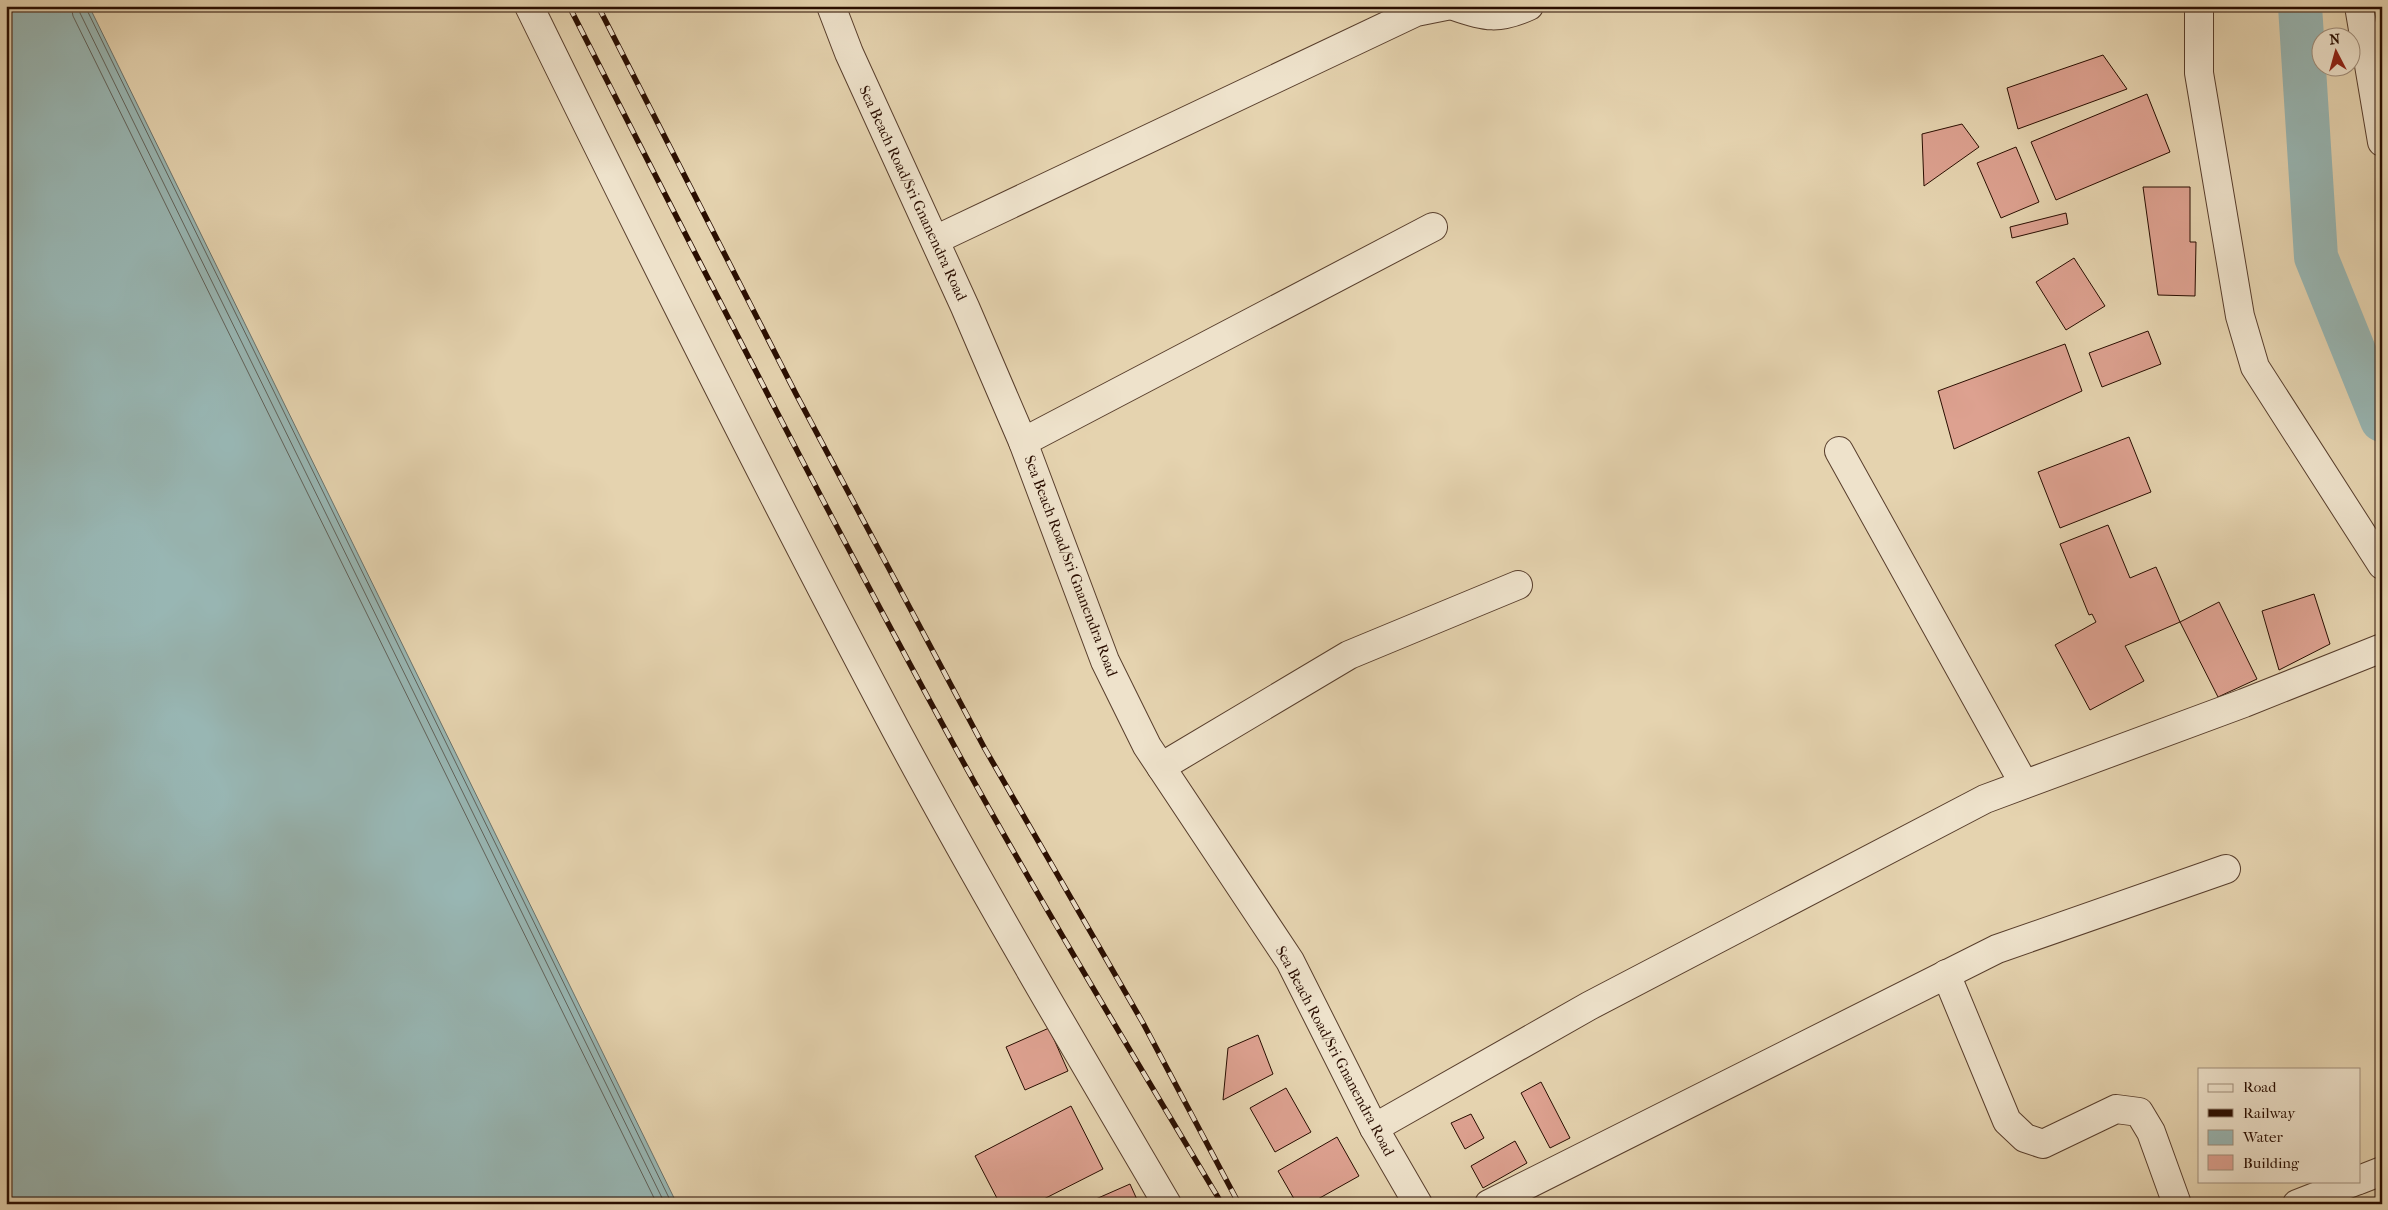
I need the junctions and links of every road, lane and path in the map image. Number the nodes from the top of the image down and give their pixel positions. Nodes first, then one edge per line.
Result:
1 (529, 6) edge
2 (831, 6) edge
3 (1446, 6) edge
4 (1454, 6) edge
5 (1529, 6) edge
6 (2199, 6) edge
7 (2359, 6) edge
8 (2380, 111) edge
9 (2382, 142) edge
10 (1434, 227) dead end
11 (935, 240) junction
12 (1023, 442) junction
13 (1839, 451) dead end
14 (2382, 565) edge
15 (1518, 585) dead end
16 (2382, 648) edge
17 (1161, 767) junction
18 (2024, 784) junction
19 (2226, 868) dead end
20 (1946, 974) junction
21 (1374, 1128) junction
22 (2382, 1171) edge
23 (2360, 1180) edge
24 (2355, 1182) edge
25 (1166, 1204) edge
26 (1418, 1204) edge
27 (1489, 1204) edge
28 (2177, 1204) edge
29 (2297, 1204) edge

1 - 25 street
2 - 11 street, Sea Beach Road/Sri Gnanendra Road
3 - 11 street
4 - 5 street
6 - 14 street
7 - 8 street
8 - 9 street
10 - 12 street
11 - 12 street, Sea Beach Road/Sri Gnanendra Road
12 - 17 street, Sea Beach Road/Sri Gnanendra Road
13 - 18 street
15 - 17 street
16 - 18 street
17 - 21 street, Sea Beach Road/Sri Gnanendra Road
18 - 21 street
19 - 20 street
20 - 27 street
20 - 28 street
21 - 26 street, Sea Beach Road/Sri Gnanendra Road
22 - 23 street
24 - 29 street

